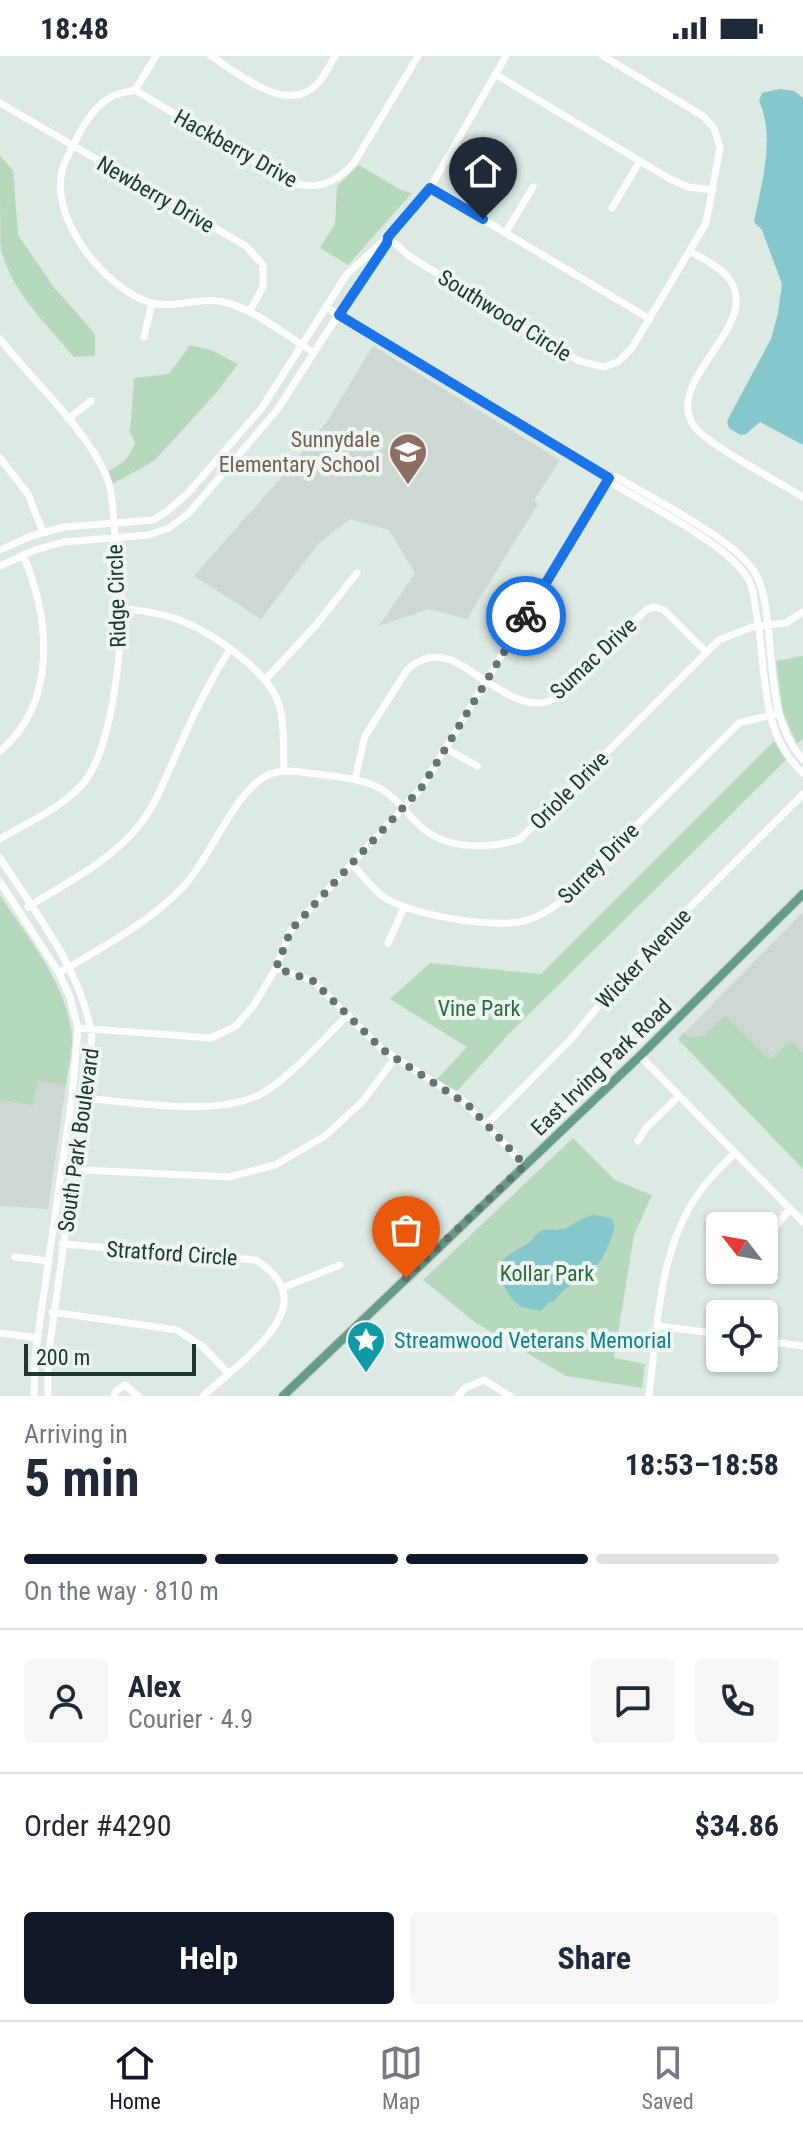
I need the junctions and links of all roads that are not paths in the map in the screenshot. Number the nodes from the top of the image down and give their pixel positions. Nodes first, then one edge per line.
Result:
1 (156, 56) edge
2 (211, 56) edge
3 (335, 56) edge
4 (418, 56) edge
5 (506, 56) edge
6 (603, 56) edge
7 (495, 74) junction
8 (135, 90) junction
9 (0, 103) edge
10 (73, 145) junction
11 (640, 161) junction
12 (533, 187) dead end
13 (430, 188) junction
14 (713, 190) junction
15 (612, 208) dead end
16 (506, 232) junction
17 (388, 237) junction
18 (690, 251) junction
19 (152, 303) junction
20 (326, 307) junction
21 (249, 312) junction
22 (339, 315) junction
23 (650, 319) junction
24 (144, 337) dead end
25 (0, 339) edge
26 (302, 345) junction
27 (314, 353) junction
28 (91, 401) dead end
29 (68, 419) junction
30 (0, 458) edge
31 (609, 478) junction
32 (803, 497) edge
33 (114, 523) junction
34 (43, 532) junction
35 (115, 539) junction
36 (0, 550) edge
37 (23, 555) junction
38 (0, 566) edge
39 (357, 573) dead end
40 (121, 608) junction
41 (803, 612) edge
42 (764, 626) junction
43 (230, 649) junction
44 (706, 652) junction
45 (266, 679) junction
46 (487, 680) junction
47 (774, 714) junction
48 (447, 749) junction
49 (0, 751) edge
50 (803, 760) edge
51 (477, 766) dead end
52 (284, 770) junction
53 (803, 773) edge
54 (355, 779) junction
55 (803, 794) edge
56 (404, 809) junction
57 (0, 839) edge
58 (0, 858) edge
59 (351, 863) junction
60 (0, 882) edge
61 (803, 894) edge
62 (30, 905) junction
63 (404, 908) junction
64 (20, 912) junction
65 (388, 943) dead end
66 (69, 967) junction
67 (276, 968) junction
68 (59, 973) junction
69 (348, 1015) junction
70 (78, 1028) junction
71 (90, 1029) junction
72 (640, 1056) junction
73 (395, 1058) junction
74 (679, 1096) junction
75 (72, 1097) junction
76 (85, 1098) junction
77 (487, 1124) junction
78 (638, 1141) dead end
79 (734, 1154) junction
80 (525, 1165) junction
81 (62, 1169) junction
82 (75, 1170) junction
83 (789, 1210) junction
84 (803, 1222) edge
85 (778, 1224) edge
86 (51, 1244) junction
87 (64, 1245) junction
88 (15, 1257) dead end
89 (49, 1261) junction
90 (340, 1265) dead end
91 (282, 1288) junction
92 (42, 1310) junction
93 (54, 1312) junction
94 (658, 1326) junction
95 (706, 1332) edge
96 (1, 1333) edge
97 (37, 1338) junction
98 (778, 1343) edge
99 (803, 1346) edge
100 (228, 1373) junction
101 (34, 1396) edge
102 (48, 1396) edge
103 (114, 1396) edge
104 (138, 1396) edge
105 (203, 1396) edge
106 (283, 1396) edge
107 (458, 1396) edge
108 (510, 1396) edge
109 (649, 1396) edge

1 - 8 street
2 - 3 street
4 - 8 street, Hackberry Drive
5 - 7 street
6 - 14 street, Southwood Circle
7 - 11 street
7 - 13 street
8 - 10 street
9 - 10 street, Newberry Drive
10 - 19 street
10 - 21 street, Newberry Drive
11 - 14 street
11 - 15 street
12 - 16 street
13 - 16 street
13 - 17 street
14 - 18 street, Southwood Circle
16 - 23 street
17 - 20 street
17 - 22 street
17 - 23 street, Southwood Circle
18 - 23 street, Southwood Circle
18 - 32 street
19 - 21 street
19 - 24 street
20 - 22 street
20 - 26 street
21 - 26 street
22 - 27 street
22 - 31 street
25 - 29 street, Ridge Circle
26 - 27 street
26 - 33 street
27 - 35 street
28 - 29 street
29 - 33 street, Ridge Circle
30 - 34 street
31 - 42 street
31 - 46 street
33 - 34 street
33 - 35 street, Ridge Circle
34 - 36 street
35 - 37 street
35 - 40 street, Ridge Circle
37 - 38 street
37 - 49 street
39 - 45 street
40 - 43 street
40 - 57 street, Ridge Circle
41 - 42 street, Oriole Drive
42 - 44 street, Oriole Drive
42 - 47 street
43 - 45 street
43 - 62 street
44 - 46 street, Sumac Drive
44 - 56 street, Oriole Drive
45 - 52 street
46 - 48 street
46 - 54 street, Sumac Drive
47 - 50 street
47 - 53 street
47 - 63 street, Surrey Drive
48 - 51 street
48 - 56 street
52 - 54 street, Oriole Drive
52 - 66 street
54 - 56 street, Oriole Drive
55 - 77 street, Wicker Avenue
56 - 59 street
58 - 62 street, South Park Boulevard
59 - 63 street, Surrey Drive
59 - 67 street
60 - 64 street, South Park Boulevard
61 - 72 main road, East Irving Park Road
62 - 64 street
62 - 66 street, South Park Boulevard
63 - 65 street
64 - 68 street, South Park Boulevard
66 - 68 street
66 - 71 street, South Park Boulevard
67 - 69 street
67 - 71 street
68 - 70 street, South Park Boulevard
69 - 73 street
69 - 76 street
70 - 71 street
70 - 75 street, South Park Boulevard
71 - 76 street, South Park Boulevard
72 - 74 street
72 - 80 main road, East Irving Park Road
73 - 77 street
73 - 82 street
74 - 78 street
74 - 79 street
75 - 76 street
75 - 81 street, South Park Boulevard
76 - 82 street, South Park Boulevard
77 - 80 street
79 - 83 street
79 - 94 street
80 - 106 main road, East Irving Park Road
81 - 82 street
81 - 86 street, South Park Boulevard
82 - 87 street, South Park Boulevard
83 - 84 street
83 - 85 street
86 - 87 street, Stratford Circle
86 - 89 street, South Park Boulevard
87 - 91 street, Stratford Circle
87 - 93 street, South Park Boulevard
88 - 89 street, South Park Boulevard
89 - 92 street, South Park Boulevard
90 - 91 street
91 - 100 street
92 - 93 street
92 - 97 street, South Park Boulevard
93 - 100 street
93 - 102 street, South Park Boulevard
94 - 95 street
94 - 109 street
96 - 97 street
97 - 101 street, South Park Boulevard
98 - 99 street
100 - 105 street
103 - 104 street
107 - 108 street

